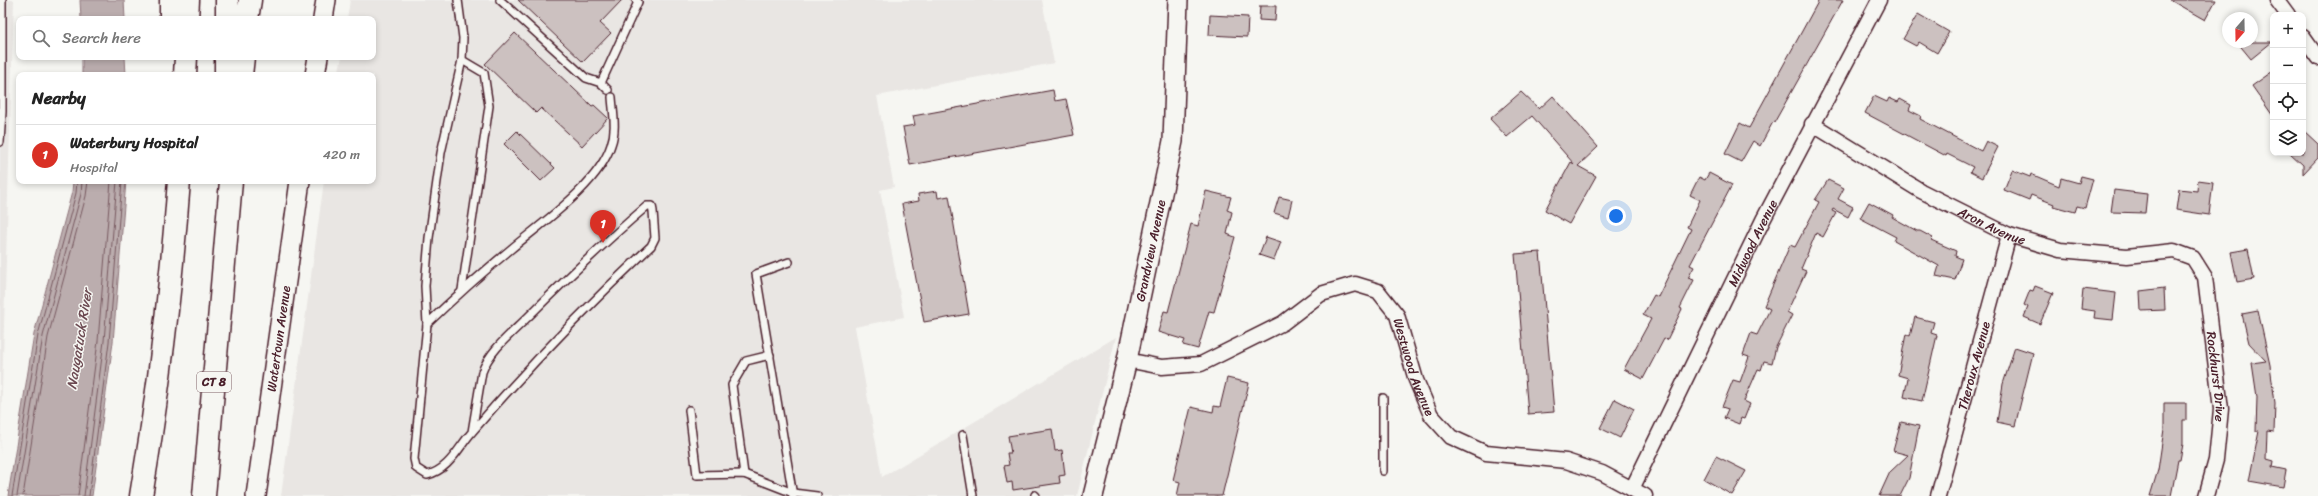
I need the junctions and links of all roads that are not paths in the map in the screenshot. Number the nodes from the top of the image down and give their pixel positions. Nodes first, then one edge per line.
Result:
1 (2, 0) edge
2 (171, 0) edge
3 (188, 0) edge
4 (227, 0) edge
5 (250, 0) edge
6 (326, 0) edge
7 (458, 0) edge
8 (500, 0) edge
9 (636, 0) edge
10 (1178, 0) edge
11 (1879, 0) edge
12 (2277, 0) edge
13 (2286, 12) edge
14 (171, 16) edge
15 (187, 16) edge
16 (227, 16) edge
17 (247, 16) edge
18 (323, 16) edge
19 (2306, 41) edge
20 (2318, 58) edge
21 (171, 60) edge
22 (186, 60) edge
23 (226, 60) edge
24 (243, 60) edge
25 (318, 60) edge
26 (462, 60) junction
27 (171, 72) edge
28 (185, 72) edge
29 (226, 72) edge
30 (242, 72) edge
31 (316, 72) edge
32 (602, 83) junction
33 (1812, 124) junction
34 (0, 142) edge
35 (172, 184) edge
36 (179, 184) edge
37 (225, 184) edge
38 (231, 184) edge
39 (300, 184) edge
40 (2009, 235) junction
41 (2193, 258) joint
42 (789, 262) dead end
43 (223, 267) junction
44 (173, 269) junction
45 (462, 290) junction
46 (427, 324) junction
47 (770, 354) junction
48 (1127, 360) junction
49 (1383, 398) dead end
50 (689, 410) dead end
51 (472, 432) junction
52 (963, 434) dead end
53 (1383, 472) dead end
54 (744, 474) junction
55 (1632, 488) junction
56 (793, 495) edge
57 (141, 496) edge
58 (204, 496) edge
59 (256, 496) edge
60 (816, 496) edge
61 (972, 496) edge
62 (1093, 496) edge
63 (1645, 496) edge
64 (1938, 496) edge
65 (2206, 496) edge

1 - 34 lane
2 - 14 highway
3 - 15 highway
4 - 16 highway
5 - 17 highway
6 - 18 main road
7 - 26 lane
8 - 32 lane
9 - 32 lane
10 - 48 main road, Grandview Avenue
11 - 33 street, Midwood Avenue
12 - 13 street
19 - 20 street
21 - 27 highway
22 - 28 highway
23 - 29 highway
24 - 30 highway
25 - 31 main road
26 - 45 lane
26 - 46 lane
32 - 45 lane
33 - 40 street, Aron Avenue
33 - 55 street, Midwood Avenue
35 - 44 highway
36 - 44 highway
37 - 43 highway, CT 8
38 - 43 highway
39 - 59 main road, Watertown Avenue
40 - 41 street, Aron Avenue
40 - 64 street, Theroux Avenue
41 - 65 street, Rockhurst Drive
42 - 47 lane
43 - 58 highway, CT 8
44 - 57 highway
45 - 46 lane
46 - 51 lane
47 - 54 lane
47 - 56 lane
48 - 55 street, Westwood Avenue
48 - 62 main road, Grandview Avenue
49 - 53 lane
50 - 54 lane
51 - 51 lane
52 - 61 lane
54 - 56 lane
55 - 63 street, Westwood Avenue
56 - 60 lane

